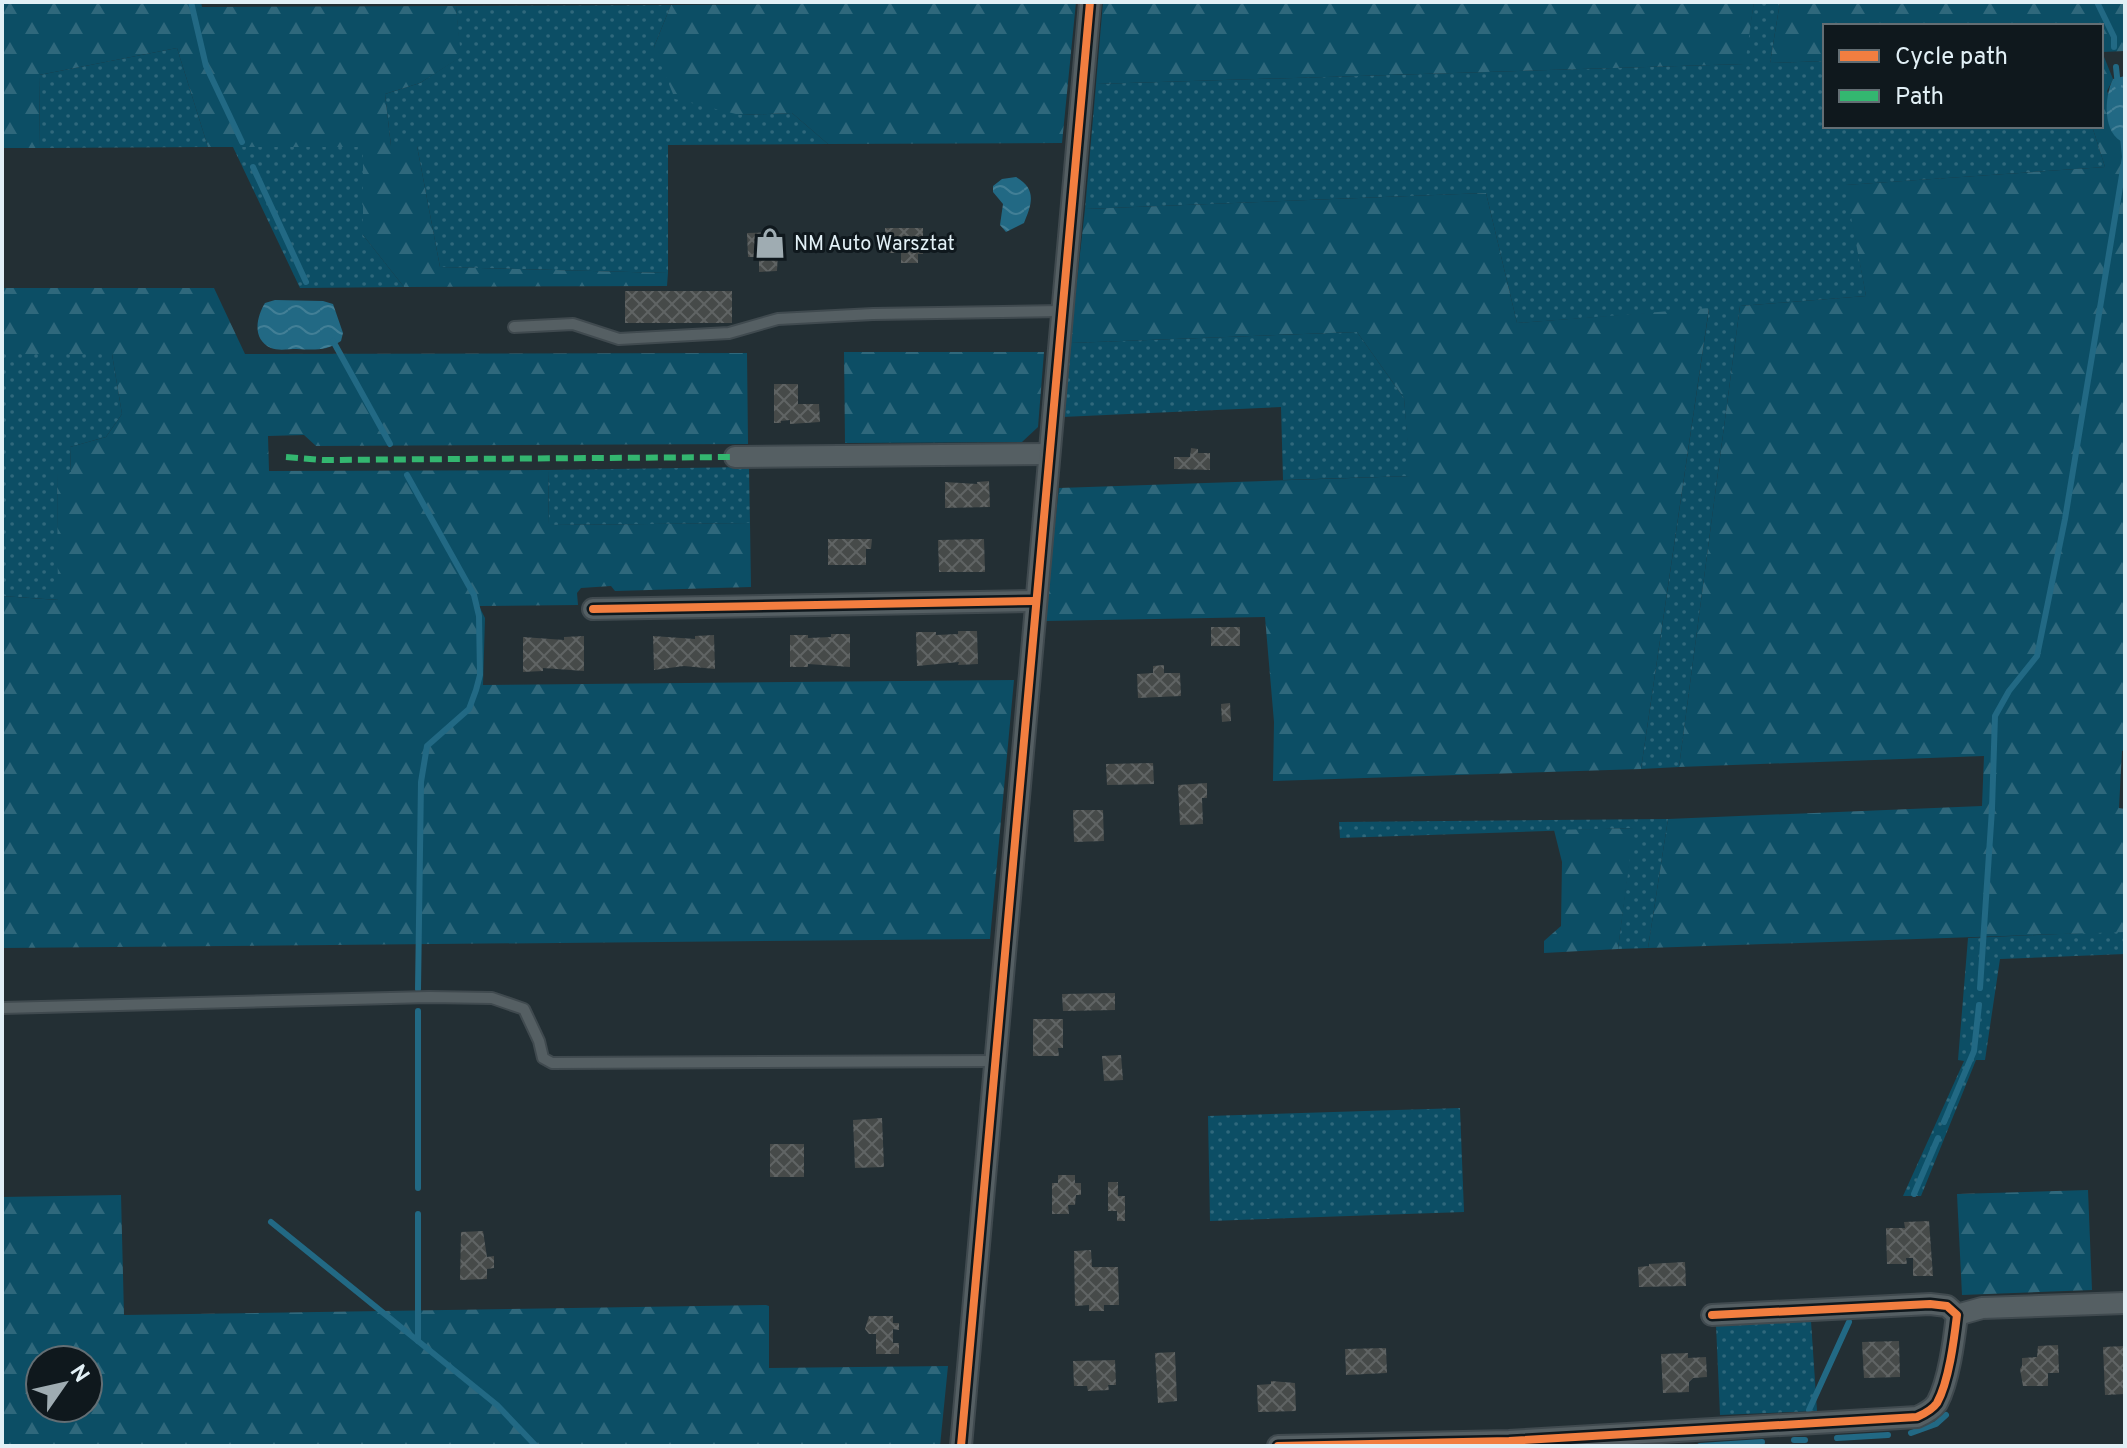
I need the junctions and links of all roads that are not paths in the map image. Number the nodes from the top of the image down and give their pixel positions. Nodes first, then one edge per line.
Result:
1 (1090, 2) edge
2 (1062, 311) junction
3 (514, 327) dead end
4 (1049, 454) junction
5 (735, 457) dead end
6 (1035, 601) junction
7 (593, 609) dead end
8 (2, 1008) edge
9 (996, 1061) junction
10 (2125, 1303) edge
11 (1712, 1315) dead end
12 (1957, 1315) junction
13 (1820, 1424) junction
14 (961, 1446) edge
15 (1278, 1446) edge
16 (1822, 1446) edge

1 - 2 street
2 - 3 lane
2 - 4 street
4 - 5 street
4 - 6 street
6 - 7 street
6 - 9 street
8 - 9 lane
9 - 14 street
10 - 12 street
11 - 12 street
12 - 13 street
13 - 15 street
13 - 16 street

